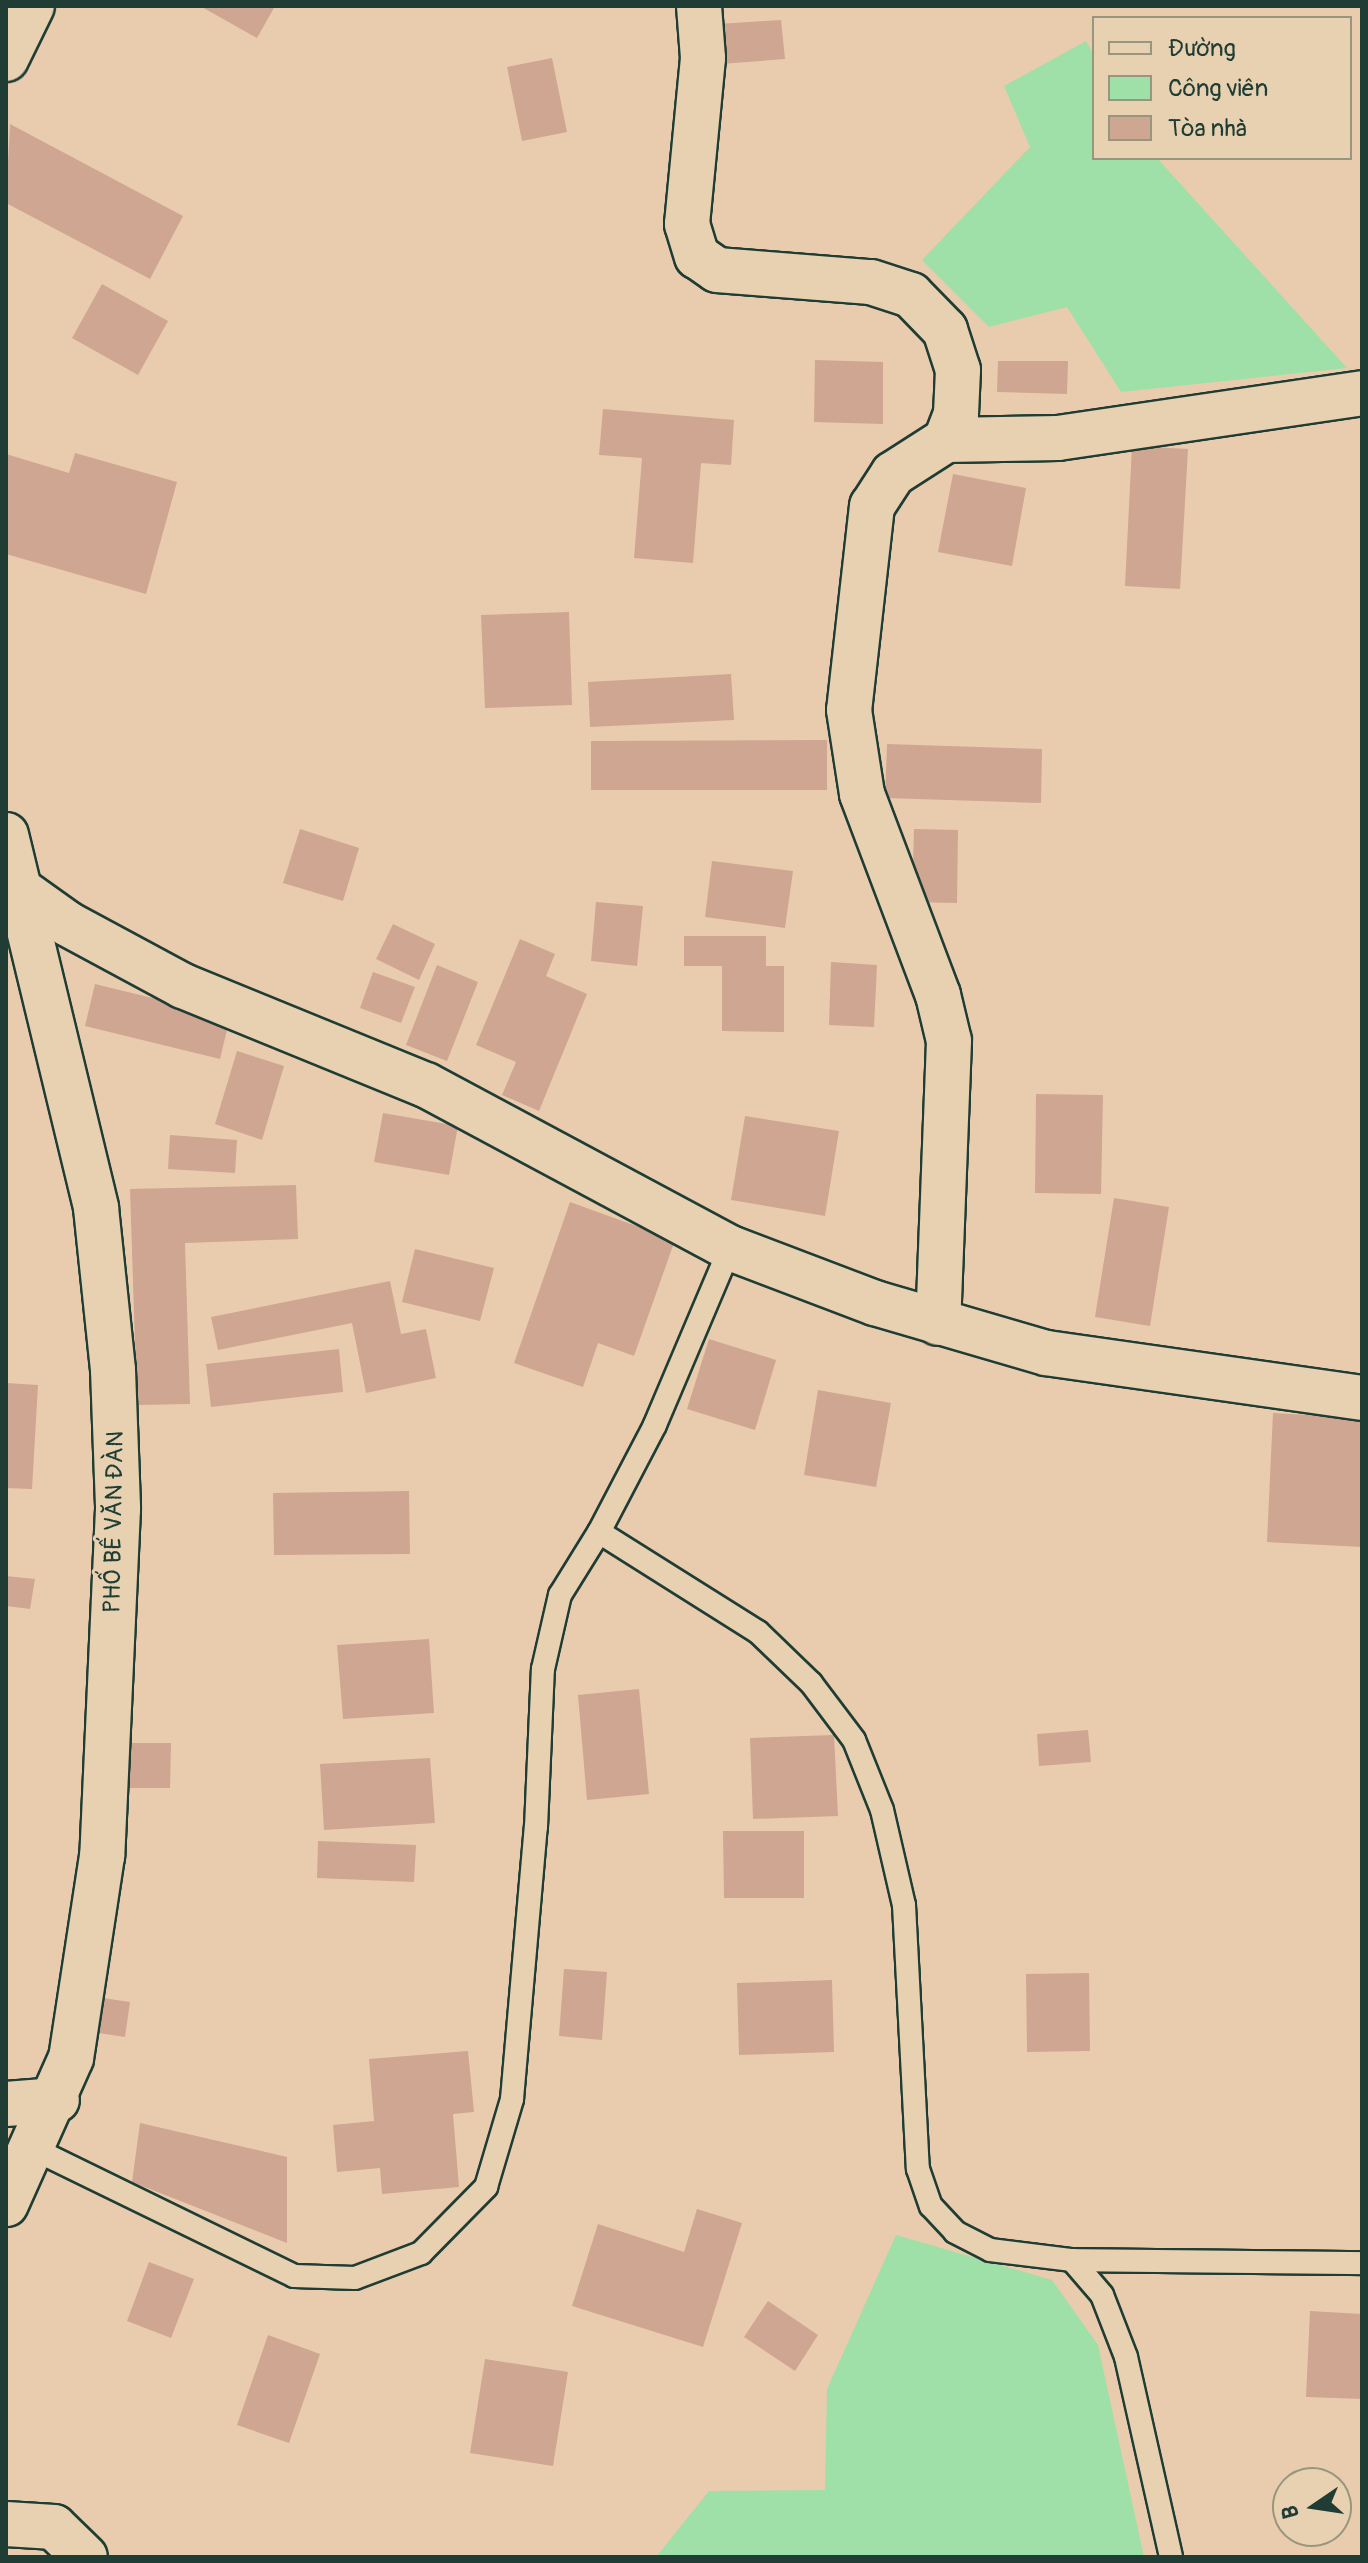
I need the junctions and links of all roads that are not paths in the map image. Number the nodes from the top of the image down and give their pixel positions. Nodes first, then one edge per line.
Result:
1 (32, 6) edge
2 (699, 6) edge
3 (6, 59) edge
4 (1362, 393) edge
5 (946, 440) junction
6 (6, 835) edge
7 (23, 892) junction
8 (730, 1248) junction
9 (938, 1323) junction
10 (1362, 1398) edge
11 (599, 1532) junction
12 (57, 2100) junction
13 (6, 2104) edge
14 (36, 2150) junction
15 (6, 2204) edge
16 (1072, 2260) junction
17 (1362, 2263) edge
18 (6, 2524) edge
19 (85, 2557) edge
20 (1171, 2557) edge

1 - 3 street
2 - 5 street
4 - 5 street
5 - 9 street
6 - 7 street, PHỐ BẾ VĂN ĐÀN
7 - 8 street
7 - 12 street, PHỐ BẾ VĂN ĐÀN
8 - 9 street
8 - 11 lane
9 - 10 street
11 - 14 lane
11 - 16 lane
12 - 13 street
12 - 14 street, PHỐ BẾ VĂN ĐÀN
14 - 15 street, PHỐ BẾ VĂN ĐÀN
16 - 17 lane
16 - 20 lane
18 - 19 street

